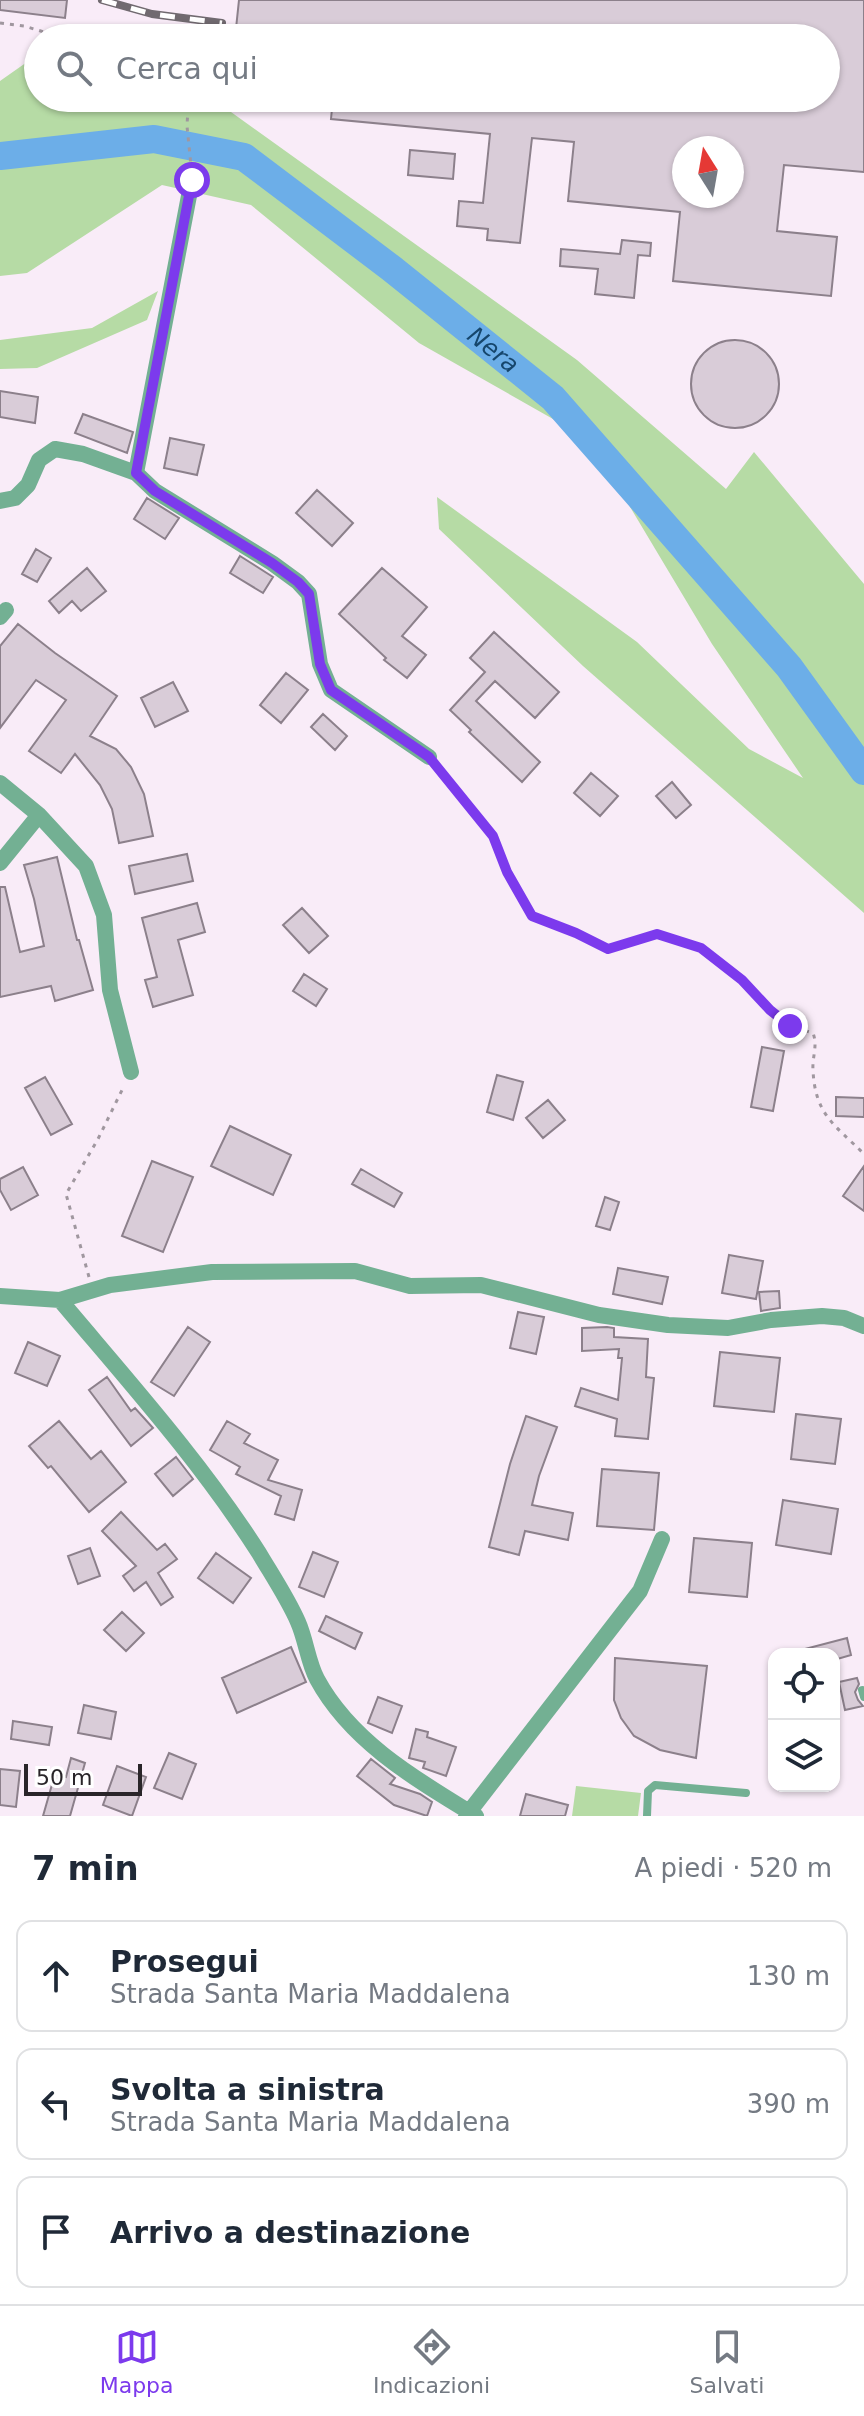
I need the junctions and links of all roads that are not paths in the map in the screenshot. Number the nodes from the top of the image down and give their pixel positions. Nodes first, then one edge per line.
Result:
1 (192, 180) road end
2 (136, 473) junction
3 (0, 501) edge
4 (429, 757) road end
5 (0, 783) edge
6 (39, 815) junction
7 (0, 863) edge
8 (131, 1072) road end
9 (0, 1296) edge
10 (60, 1300) junction
11 (864, 1326) edge
12 (662, 1539) dead end
13 (746, 1793) dead end
14 (471, 1815) edge
15 (647, 1816) edge

1 - 2 street
2 - 3 street
2 - 4 street
5 - 6 street
6 - 7 street
6 - 8 street
9 - 10 street
10 - 11 street
10 - 14 street
12 - 14 street
13 - 15 lane

